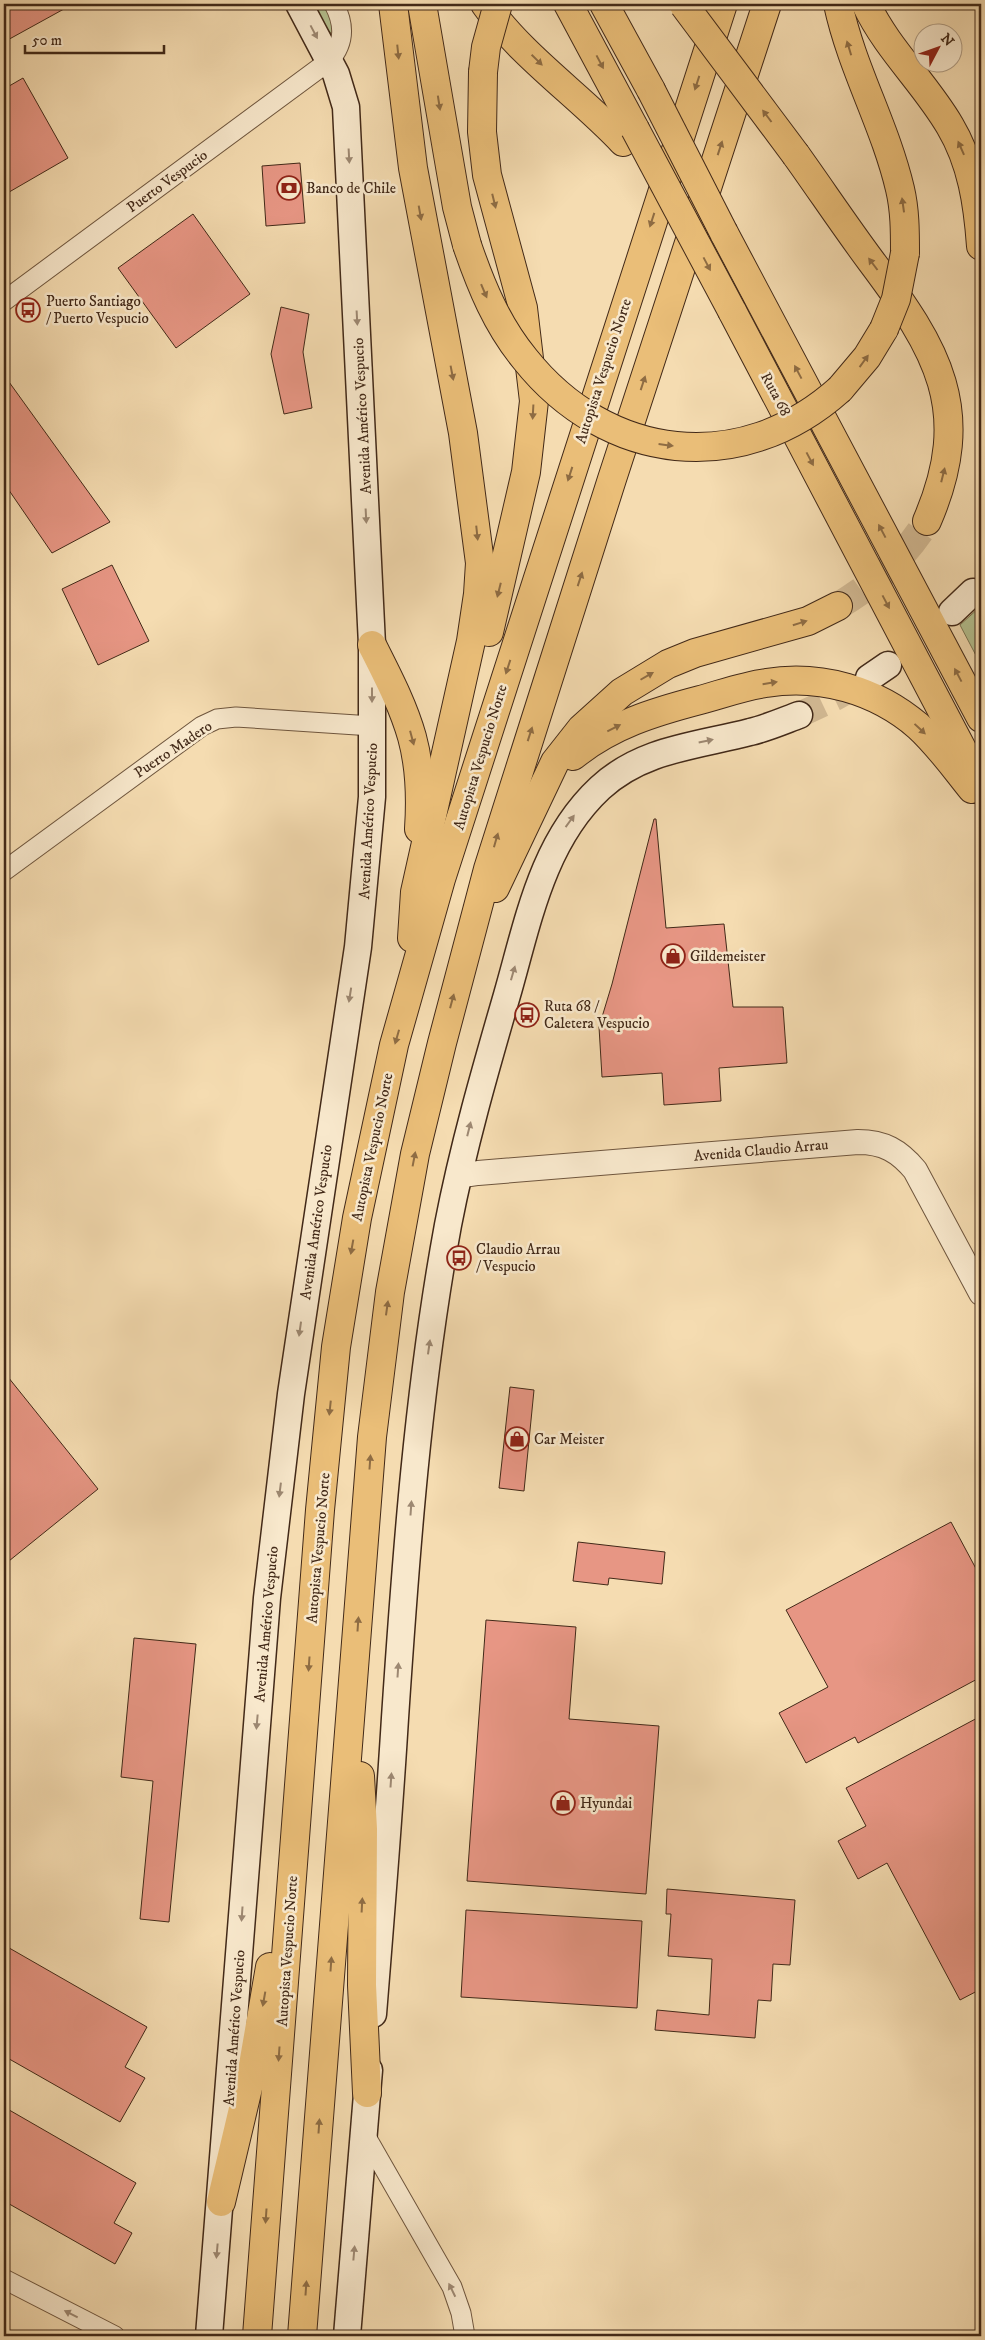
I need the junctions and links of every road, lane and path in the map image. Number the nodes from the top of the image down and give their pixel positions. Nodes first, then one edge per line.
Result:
1 (299, 4) edge
2 (334, 4) edge
3 (393, 4) edge
4 (422, 4) edge
5 (486, 4) edge
6 (498, 4) edge
7 (568, 4) edge
8 (604, 4) edge
9 (684, 4) edge
10 (723, 4) edge
11 (767, 4) edge
12 (838, 4) edge
13 (866, 4) edge
14 (329, 61) junction
15 (629, 135) junction
16 (981, 246) edge
17 (4, 301) edge
18 (927, 521) tunnel mouth
19 (973, 592) dead end
20 (838, 606) tunnel mouth
21 (952, 612) dead end
22 (372, 645) junction
23 (799, 715) tunnel mouth
24 (981, 718) edge
25 (372, 726) junction
26 (981, 785) edge
27 (540, 795) junction
28 (981, 802) edge
29 (4, 871) edge
30 (415, 892) junction
31 (470, 938) junction
32 (412, 953) junction
33 (410, 990) junction
34 (458, 1176) junction
35 (981, 1293) edge
36 (351, 1708) junction
37 (299, 1796) junction
38 (367, 2093) junction
39 (365, 2135) junction
40 (221, 2202) junction
41 (4, 2279) edge
42 (115, 2336) edge
43 (209, 2336) edge
44 (257, 2336) edge
45 (302, 2336) edge
46 (347, 2336) edge
47 (465, 2336) edge

1 -> 14 main road, Avenida Américo Vespucio
2 - 14 street
3 -> 30 highway
4 -> 12 highway, bridge
5 -> 15 highway
6 -> 32 highway, bridge
7 -> 15 highway, Ruta 68
24 -> 8 highway, Ruta 68, bridge
18 -> 9 highway, bridge
10 -> 33 highway, Autopista Vespucio Norte
31 -> 11 highway
16 -> 13 highway
14 - 17 street, Puerto Vespucio
14 -> 22 main road, Avenida Américo Vespucio
15 -> 26 highway, Ruta 68, bridge
19 - 21 main road
27 -> 20 highway
22 -> 25 main road, Avenida Américo Vespucio
22 -> 30 highway
34 -> 23 main road
25 - 29 street, Puerto Madero
25 -> 40 main road, Avenida Américo Vespucio
27 -> 28 highway
27 - 31 highway
30 - 32 highway
36 -> 31 highway
32 - 33 highway
33 -> 37 highway, Autopista Vespucio Norte
34 - 35 street, Avenida Claudio Arrau
38 -> 34 main road
38 -> 36 highway
45 -> 36 highway
37 -> 40 highway
37 -> 44 highway, Autopista Vespucio Norte
38 - 39 main road
46 -> 39 main road
47 -> 39 street
40 -> 43 main road, Avenida Américo Vespucio
42 -> 41 street

